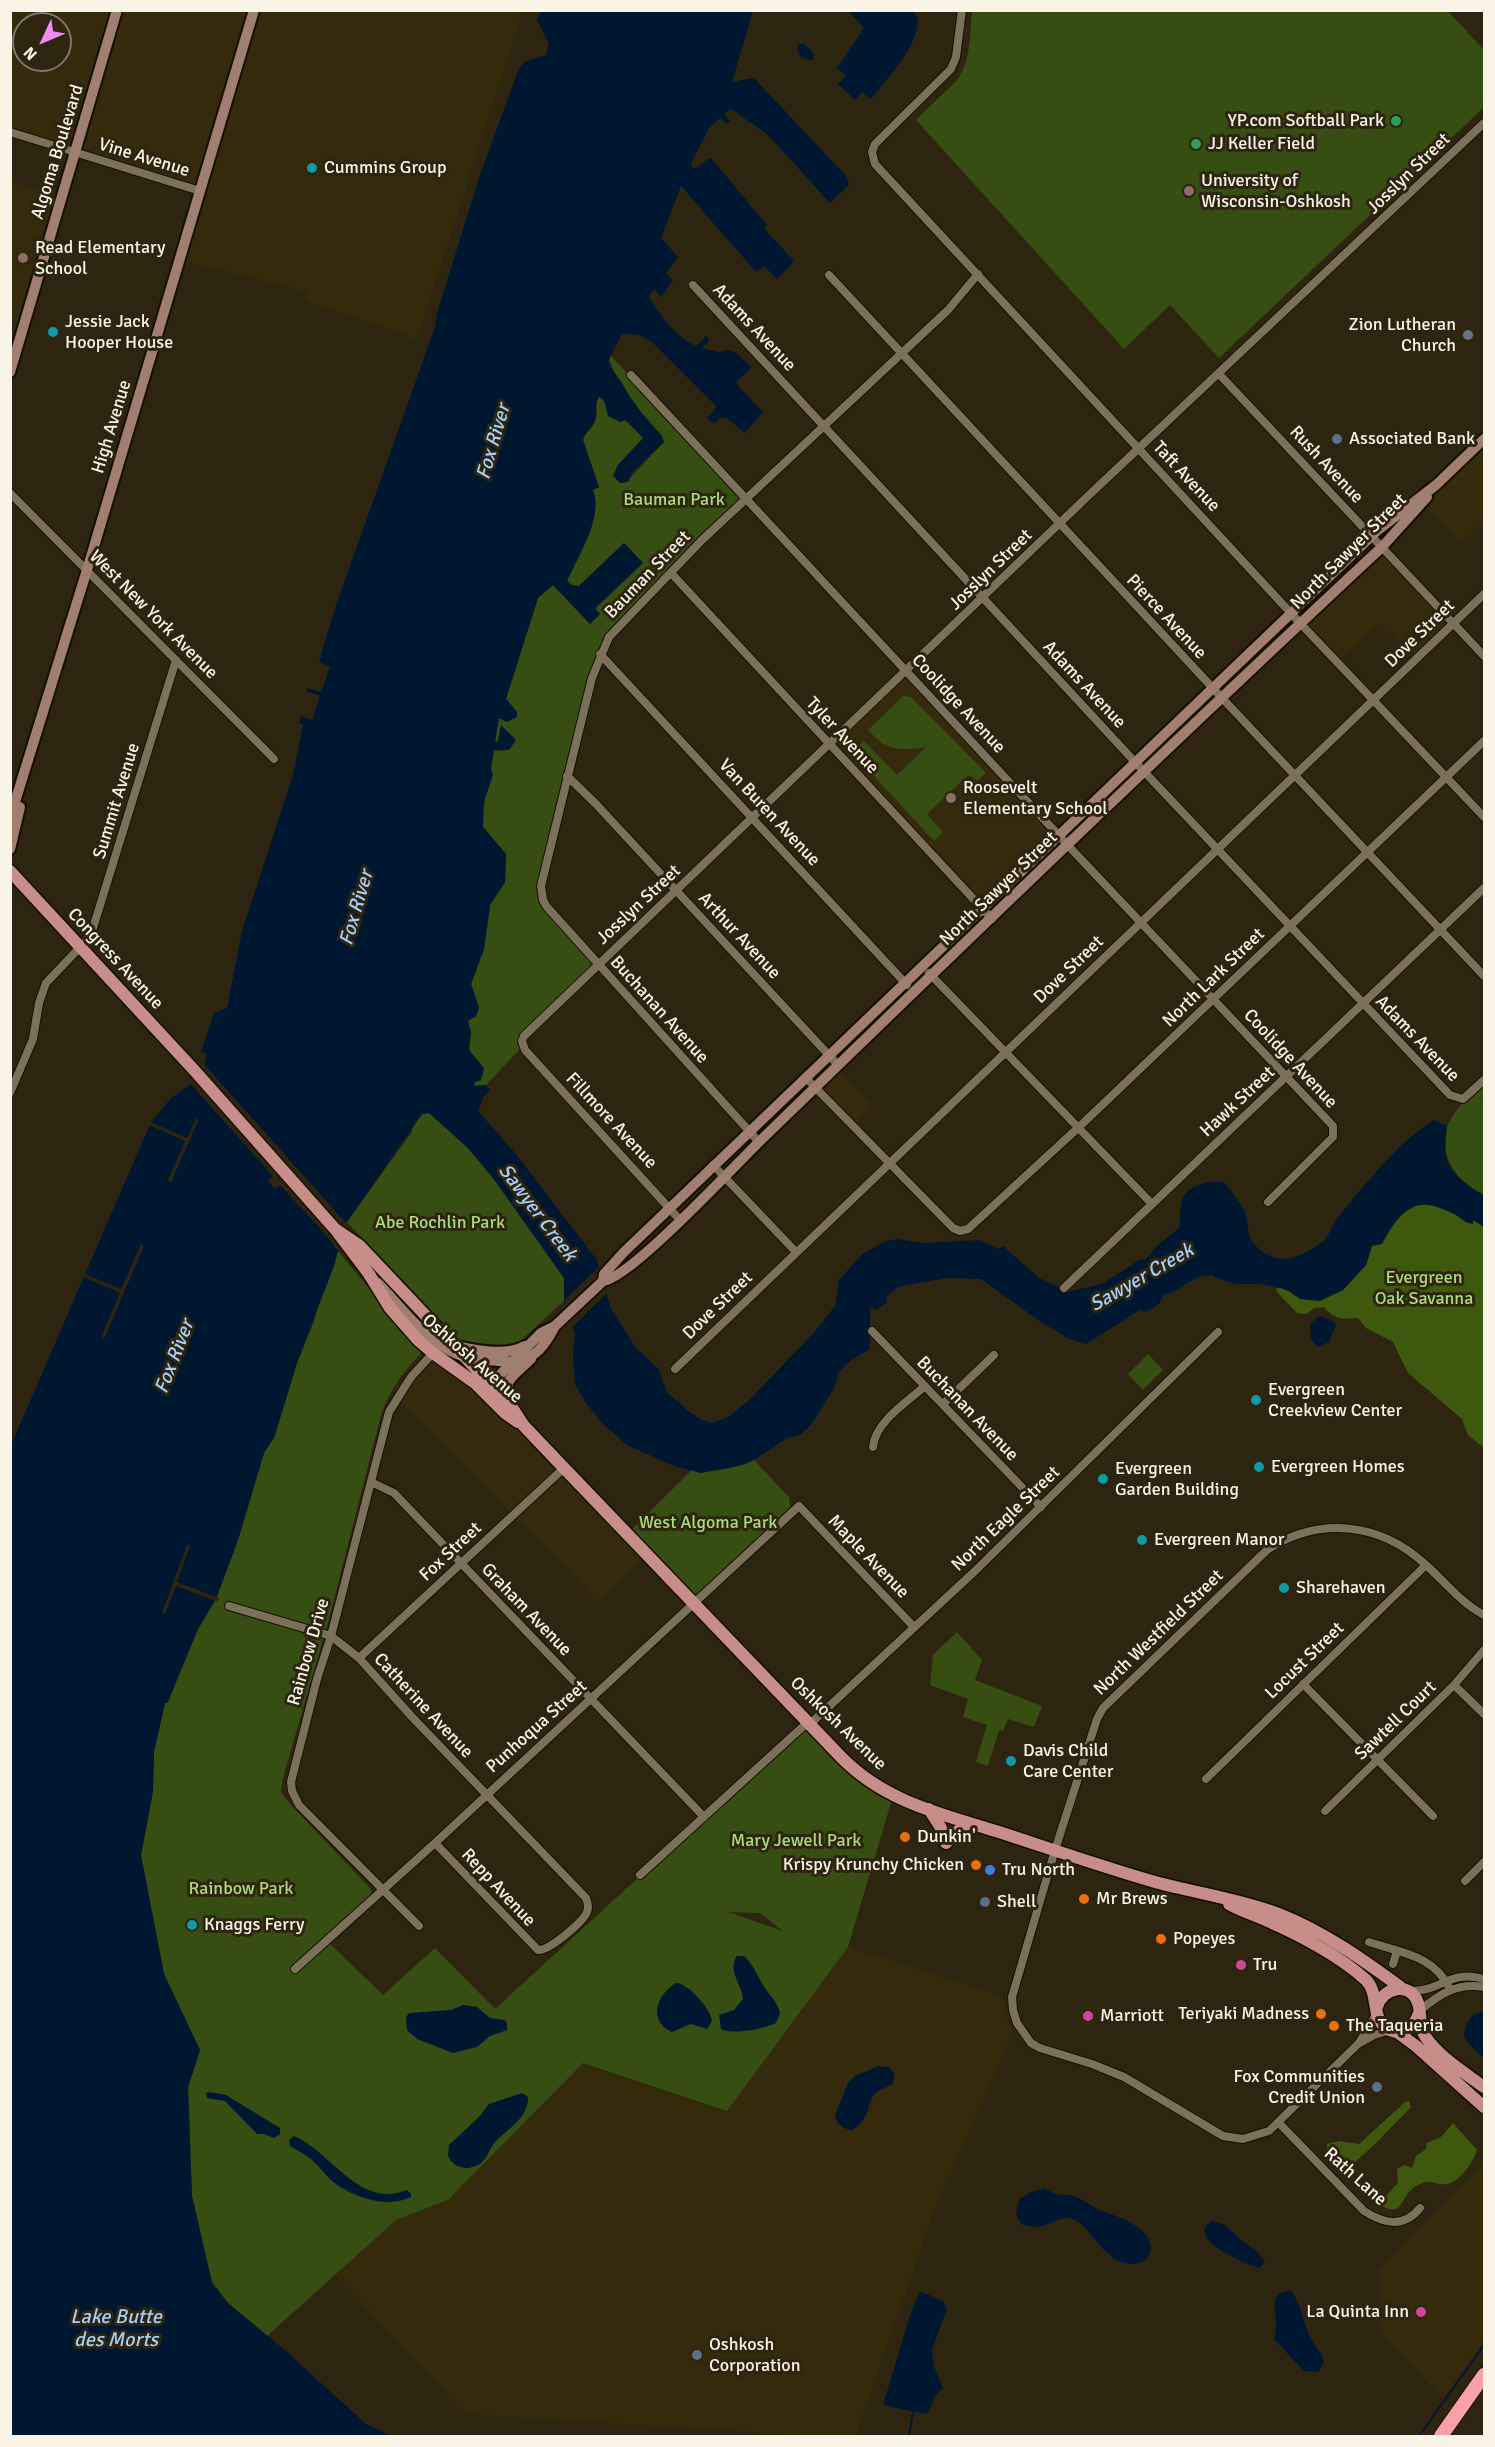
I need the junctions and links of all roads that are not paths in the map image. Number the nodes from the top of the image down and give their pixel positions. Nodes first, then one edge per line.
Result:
1 (117, 10) edge
2 (254, 10) edge
3 (962, 10) edge
4 (1485, 123) edge
5 (10, 132) edge
6 (75, 152) junction
7 (200, 191) junction
8 (978, 274) junction
9 (830, 275) dead end
10 (693, 285) dead end
11 (902, 354) junction
12 (10, 372) edge
13 (1219, 374) junction
14 (631, 375) dead end
15 (825, 427) junction
16 (1485, 439) edge
17 (1139, 449) junction
18 (1436, 485) junction
19 (10, 493) edge
20 (746, 498) junction
21 (1060, 524) junction
22 (1372, 536) junction
23 (1382, 547) junction
24 (87, 570) junction
25 (671, 573) junction
26 (1485, 594) edge
27 (983, 598) junction
28 (1291, 613) junction
29 (1300, 623) junction
30 (1454, 623) junction
31 (600, 654) junction
32 (1485, 656) edge
33 (176, 660) junction
34 (907, 672) junction
35 (1212, 688) junction
36 (1222, 698) junction
37 (1373, 700) junction
38 (1485, 741) edge
39 (830, 745) junction
40 (274, 759) dead end
41 (1135, 762) junction
42 (1145, 772) junction
43 (1294, 775) junction
44 (567, 776) junction
45 (1447, 777) junction
46 (21, 789) junction
47 (1485, 817) edge
48 (10, 818) edge
49 (753, 818) junction
50 (1058, 835) junction
51 (1068, 846) junction
52 (10, 849) edge
53 (1218, 849) junction
54 (1367, 852) junction
55 (10, 871) edge
56 (1485, 888) edge
57 (676, 890) junction
58 (542, 895) joint
59 (982, 909) junction
60 (992, 919) junction
61 (1140, 922) junction
62 (1290, 926) junction
63 (1441, 931) junction
64 (80, 947) junction
65 (598, 965) junction
66 (922, 965) junction
67 (932, 976) junction
68 (1485, 976) edge
69 (905, 982) junction
70 (915, 993) junction
71 (1213, 999) junction
72 (1363, 1004) junction
73 (522, 1041) joint
74 (1006, 1052) junction
75 (828, 1055) junction
76 (838, 1065) junction
77 (194, 1070) joint
78 (805, 1077) junction
79 (1287, 1077) junction
80 (1485, 1080) edge
81 (815, 1088) junction
82 (10, 1093) edge
83 (1079, 1127) junction
84 (749, 1131) junction
85 (759, 1142) junction
86 (888, 1164) junction
87 (713, 1166) junction
88 (724, 1177) junction
89 (1268, 1202) dead end
90 (1152, 1204) junction
91 (670, 1208) junction
92 (680, 1220) junction
93 (335, 1229) junction
94 (796, 1252) junction
95 (369, 1274) junction
96 (603, 1281) junction
97 (1064, 1288) dead end
98 (555, 1326) junction
99 (872, 1331) dead end
100 (1218, 1332) dead end
101 (531, 1343) junction
102 (452, 1345) junction
103 (433, 1353) junction
104 (994, 1355) dead end
105 (534, 1356) junction
106 (464, 1357) junction
107 (513, 1362) junction
108 (675, 1369) dead end
109 (925, 1386) junction
110 (491, 1391) junction
111 (507, 1402) junction
112 (943, 1404) junction
113 (524, 1426) junction
114 (873, 1447) dead end
115 (564, 1468) junction
116 (371, 1482) junction
117 (799, 1506) joint
118 (1041, 1507) junction
119 (461, 1563) junction
120 (1426, 1565) junction
121 (694, 1604) junction
122 (229, 1606) dead end
123 (1485, 1615) edge
124 (914, 1628) junction
125 (331, 1636) junction
126 (1485, 1650) edge
127 (359, 1658) junction
128 (1303, 1684) junction
129 (1454, 1685) junction
130 (591, 1699) junction
131 (1485, 1714) edge
132 (809, 1723) junction
133 (1377, 1760) junction
134 (1206, 1779) dead end
135 (486, 1794) junction
136 (929, 1809) junction
137 (1325, 1811) dead end
138 (1433, 1816) dead end
139 (704, 1817) junction
140 (969, 1823) junction
141 (435, 1843) junction
142 (1055, 1850) junction
143 (1485, 1862) edge
144 (640, 1875) dead end
145 (1465, 1881) dead end
146 (382, 1890) junction
147 (1221, 1899) junction
148 (419, 1926) dead end
149 (1369, 1942) dead end
150 (541, 1951) joint
151 (1397, 1952) junction
152 (1393, 1964) dead end
153 (295, 1969) dead end
154 (1485, 1979) edge
155 (1446, 1980) junction
156 (1485, 1987) edge
157 (1450, 1989) junction
158 (1405, 1990) junction
159 (1377, 2010) junction
160 (1419, 2012) junction
161 (1394, 2031) junction
162 (1358, 2044) junction
163 (1485, 2087) edge
164 (1485, 2107) edge
165 (1278, 2123) junction
166 (1420, 2208) dead end
167 (1485, 2375) edge
168 (1440, 2436) edge

1 - 6 street, Algoma Boulevard
2 - 7 street, High Avenue
3 - 8 street, Taft Avenue
4 - 13 street, Josslyn Street
5 - 6 street, Vine Avenue
6 - 7 street, Vine Avenue
6 - 12 street, Algoma Boulevard
7 - 24 street, High Avenue
8 - 11 street, Bauman Street
8 - 17 street, Taft Avenue
9 - 11 street, Pierce Avenue
10 - 15 street, Adams Avenue
11 - 15 street, Bauman Street
11 - 21 street, Pierce Avenue
13 - 17 street, Josslyn Street
13 - 22 street, Rush Avenue
14 - 20 street, Coolidge Avenue
15 - 20 street, Bauman Street
15 - 27 street, Adams Avenue
16 - 18 street, North Sawyer Street
17 - 21 street, Josslyn Street
17 - 28 street, Taft Avenue
18 - 22 street, North Sawyer Street
18 - 23 street, North Sawyer Street
19 - 24 street, West New York Avenue
20 - 25 street, Bauman Street
20 - 34 street, Coolidge Avenue
21 - 27 street, Josslyn Street
21 - 35 street, Pierce Avenue
22 - 23 street, Rush Avenue
22 - 28 street, North Sawyer Street
23 - 29 street, North Sawyer Street
23 - 30 street, Rush Avenue
24 - 33 street, West New York Avenue
24 - 46 street, High Avenue
25 - 31 street, Bauman Street
25 - 39 street, Tyler Avenue
26 - 30 street, Dove Street
27 - 34 street, Josslyn Street
27 - 41 street, Adams Avenue
28 - 29 street, Taft Avenue
28 - 35 street, North Sawyer Street
29 - 36 street, North Sawyer Street
29 - 37 street, Taft Avenue
30 - 32 street, Rush Avenue
30 - 37 street, Dove Street
31 - 44 street, Bauman Street
31 - 49 street, Van Buren Avenue
33 - 40 street, West New York Avenue
33 - 64 street, Summit Avenue
34 - 39 street, Josslyn Street
34 - 50 street, Coolidge Avenue
35 - 36 street, Pierce Avenue
35 - 41 street, North Sawyer Street
36 - 42 street, North Sawyer Street
36 - 43 street, Pierce Avenue
37 - 43 street, Dove Street
37 - 45 street, Taft Avenue
38 - 45 street, North Lark Street
39 - 49 street, Josslyn Street
39 - 59 street, Tyler Avenue
41 - 42 street, Adams Avenue
41 - 50 street, North Sawyer Street
42 - 51 street, North Sawyer Street
42 - 53 street, Adams Avenue
43 - 53 street, Dove Street
43 - 54 street, Pierce Avenue
44 - 57 street, Arthur Avenue
44 - 58 street, Bauman Street
45 - 47 street, Taft Avenue
45 - 54 street, North Lark Street
46 - 48 street, High Avenue
46 - 52 street
49 - 57 street, Josslyn Street
49 - 69 street, Van Buren Avenue
50 - 51 street, Coolidge Avenue
50 - 59 street, North Sawyer Street
51 - 60 street, North Sawyer Street
51 - 61 street, Coolidge Avenue
53 - 61 street, Dove Street
53 - 62 street, Adams Avenue
54 - 62 street, North Lark Street
54 - 63 street, Pierce Avenue
55 - 64 main road, Congress Avenue
56 - 63 street, Hawk Street
57 - 65 street, Josslyn Street
57 - 75 street, Arthur Avenue
58 - 65 street, Buchanan Avenue
59 - 60 street, Tyler Avenue
59 - 66 street, North Sawyer Street
60 - 67 street, North Sawyer Street
61 - 71 street, Coolidge Avenue
61 - 74 street, Dove Street
62 - 71 street, North Lark Street
62 - 72 street, Adams Avenue
63 - 68 street, Pierce Avenue
63 - 72 street, Hawk Street
64 - 77 main road, Congress Avenue
64 - 82 street, Summit Avenue
65 - 73 street, Josslyn Street
65 - 84 street, Buchanan Avenue
66 - 67 street
66 - 69 street, North Sawyer Street
67 - 70 street, North Sawyer Street
67 - 74 street
69 - 70 street, Van Buren Avenue
69 - 75 street, North Sawyer Street
70 - 76 street, North Sawyer Street
71 - 79 street, Coolidge Avenue
71 - 83 street, North Lark Street
72 - 79 street, Hawk Street
72 - 80 street, Adams Avenue
73 - 91 street, Fillmore Avenue
74 - 83 street
74 - 86 street, Dove Street
75 - 76 street, Arthur Avenue
75 - 78 street, North Sawyer Street
76 - 81 street, North Sawyer Street
77 - 93 main road, Oshkosh Avenue
78 - 81 street
78 - 84 street, North Sawyer Street
79 - 89 street, Coolidge Avenue
79 - 90 street, Hawk Street
81 - 85 street, North Sawyer Street
81 - 86 street
83 - 86 street, North Lark Street
83 - 90 street
84 - 85 street, Buchanan Avenue
84 - 87 street, North Sawyer Street
85 - 88 street, North Sawyer Street
86 - 94 street, Dove Street
87 - 88 street
87 - 91 street, North Sawyer Street
88 - 92 street, North Sawyer Street
88 - 94 street
90 - 97 street, Hawk Street
91 - 92 street, Fillmore Avenue
91 - 96 street, North Sawyer Street
92 - 96 street, North Sawyer Street
93 - 95 main road, Oshkosh Avenue
93 - 102 main road, Oshkosh Avenue
94 - 108 street, Dove Street
95 - 103 main road, Oshkosh Avenue
95 - 106 street
96 - 98 street, North Sawyer Street
98 - 101 street, North Sawyer Street
98 - 105 street, North Sawyer Street
99 - 109 street, Buchanan Avenue
100 - 118 street, North Eagle Street
101 - 102 street
101 - 107 street, North Sawyer Street
102 - 106 main road, Oshkosh Avenue
103 - 110 main road, Oshkosh Avenue
103 - 116 street, Rainbow Drive
104 - 112 street
105 - 107 street
105 - 111 street, North Sawyer Street
106 - 107 street
106 - 110 main road, Oshkosh Avenue
107 - 110 street, North Sawyer Street
109 - 112 street, Buchanan Avenue
109 - 114 street
110 - 111 main road, Oshkosh Avenue
110 - 113 main road, Oshkosh Avenue
111 - 113 main road, Oshkosh Avenue
112 - 118 street, Buchanan Avenue
113 - 115 main road, Oshkosh Avenue
115 - 119 street, Fox Street
115 - 121 main road, Oshkosh Avenue
116 - 119 street, Graham Avenue
116 - 125 street, Rainbow Drive
117 - 121 street, Punhoqua Street
117 - 124 street, Maple Avenue
118 - 124 street, North Eagle Street
119 - 127 street, Fox Street
119 - 130 street, Graham Avenue
120 - 123 street, North Westfield Street
120 - 128 street, Locust Street
120 - 142 street, North Westfield Street
121 - 130 street, Punhoqua Street
121 - 132 main road, Oshkosh Avenue
122 - 125 street, Catherine Avenue
124 - 132 street, North Eagle Street
125 - 127 street, Catherine Avenue
125 - 146 street, Rainbow Drive
126 - 129 street, Sawtell Court
127 - 135 street, Catherine Avenue
128 - 133 street
128 - 134 street, Locust Street
129 - 131 street
129 - 133 street, Sawtell Court
130 - 135 street, Punhoqua Street
130 - 139 street, Graham Avenue
132 - 136 main road, Oshkosh Avenue
132 - 139 street, North Eagle Street
133 - 137 street, Sawtell Court
133 - 138 street
135 - 141 street, Punhoqua Street
135 - 150 street, Catherine Avenue
136 - 140 main road, Oshkosh Avenue
136 - 140 main road
139 - 144 street, North Eagle Street
140 - 142 main road, Oshkosh Avenue
141 - 146 street, Punhoqua Street
141 - 150 street, Repp Avenue
142 - 147 main road, Oshkosh Avenue
142 - 165 street, North Westfield Street
143 - 145 street
146 - 148 street, Rainbow Drive
146 - 153 street, Punhoqua Street
147 - 158 main road, Oshkosh Avenue
147 - 159 main road, Oshkosh Avenue
149 - 151 street
151 - 152 street
151 - 155 street
154 - 155 street
155 - 157 street
155 - 158 street
156 - 157 street
157 - 160 street
158 - 159 main road
158 - 160 main road
159 - 161 main road
159 - 162 street
160 - 161 main road
160 - 163 main road
161 - 162 street
161 - 164 main road
162 - 165 street
165 - 166 street, Rath Lane
167 - 168 highway

